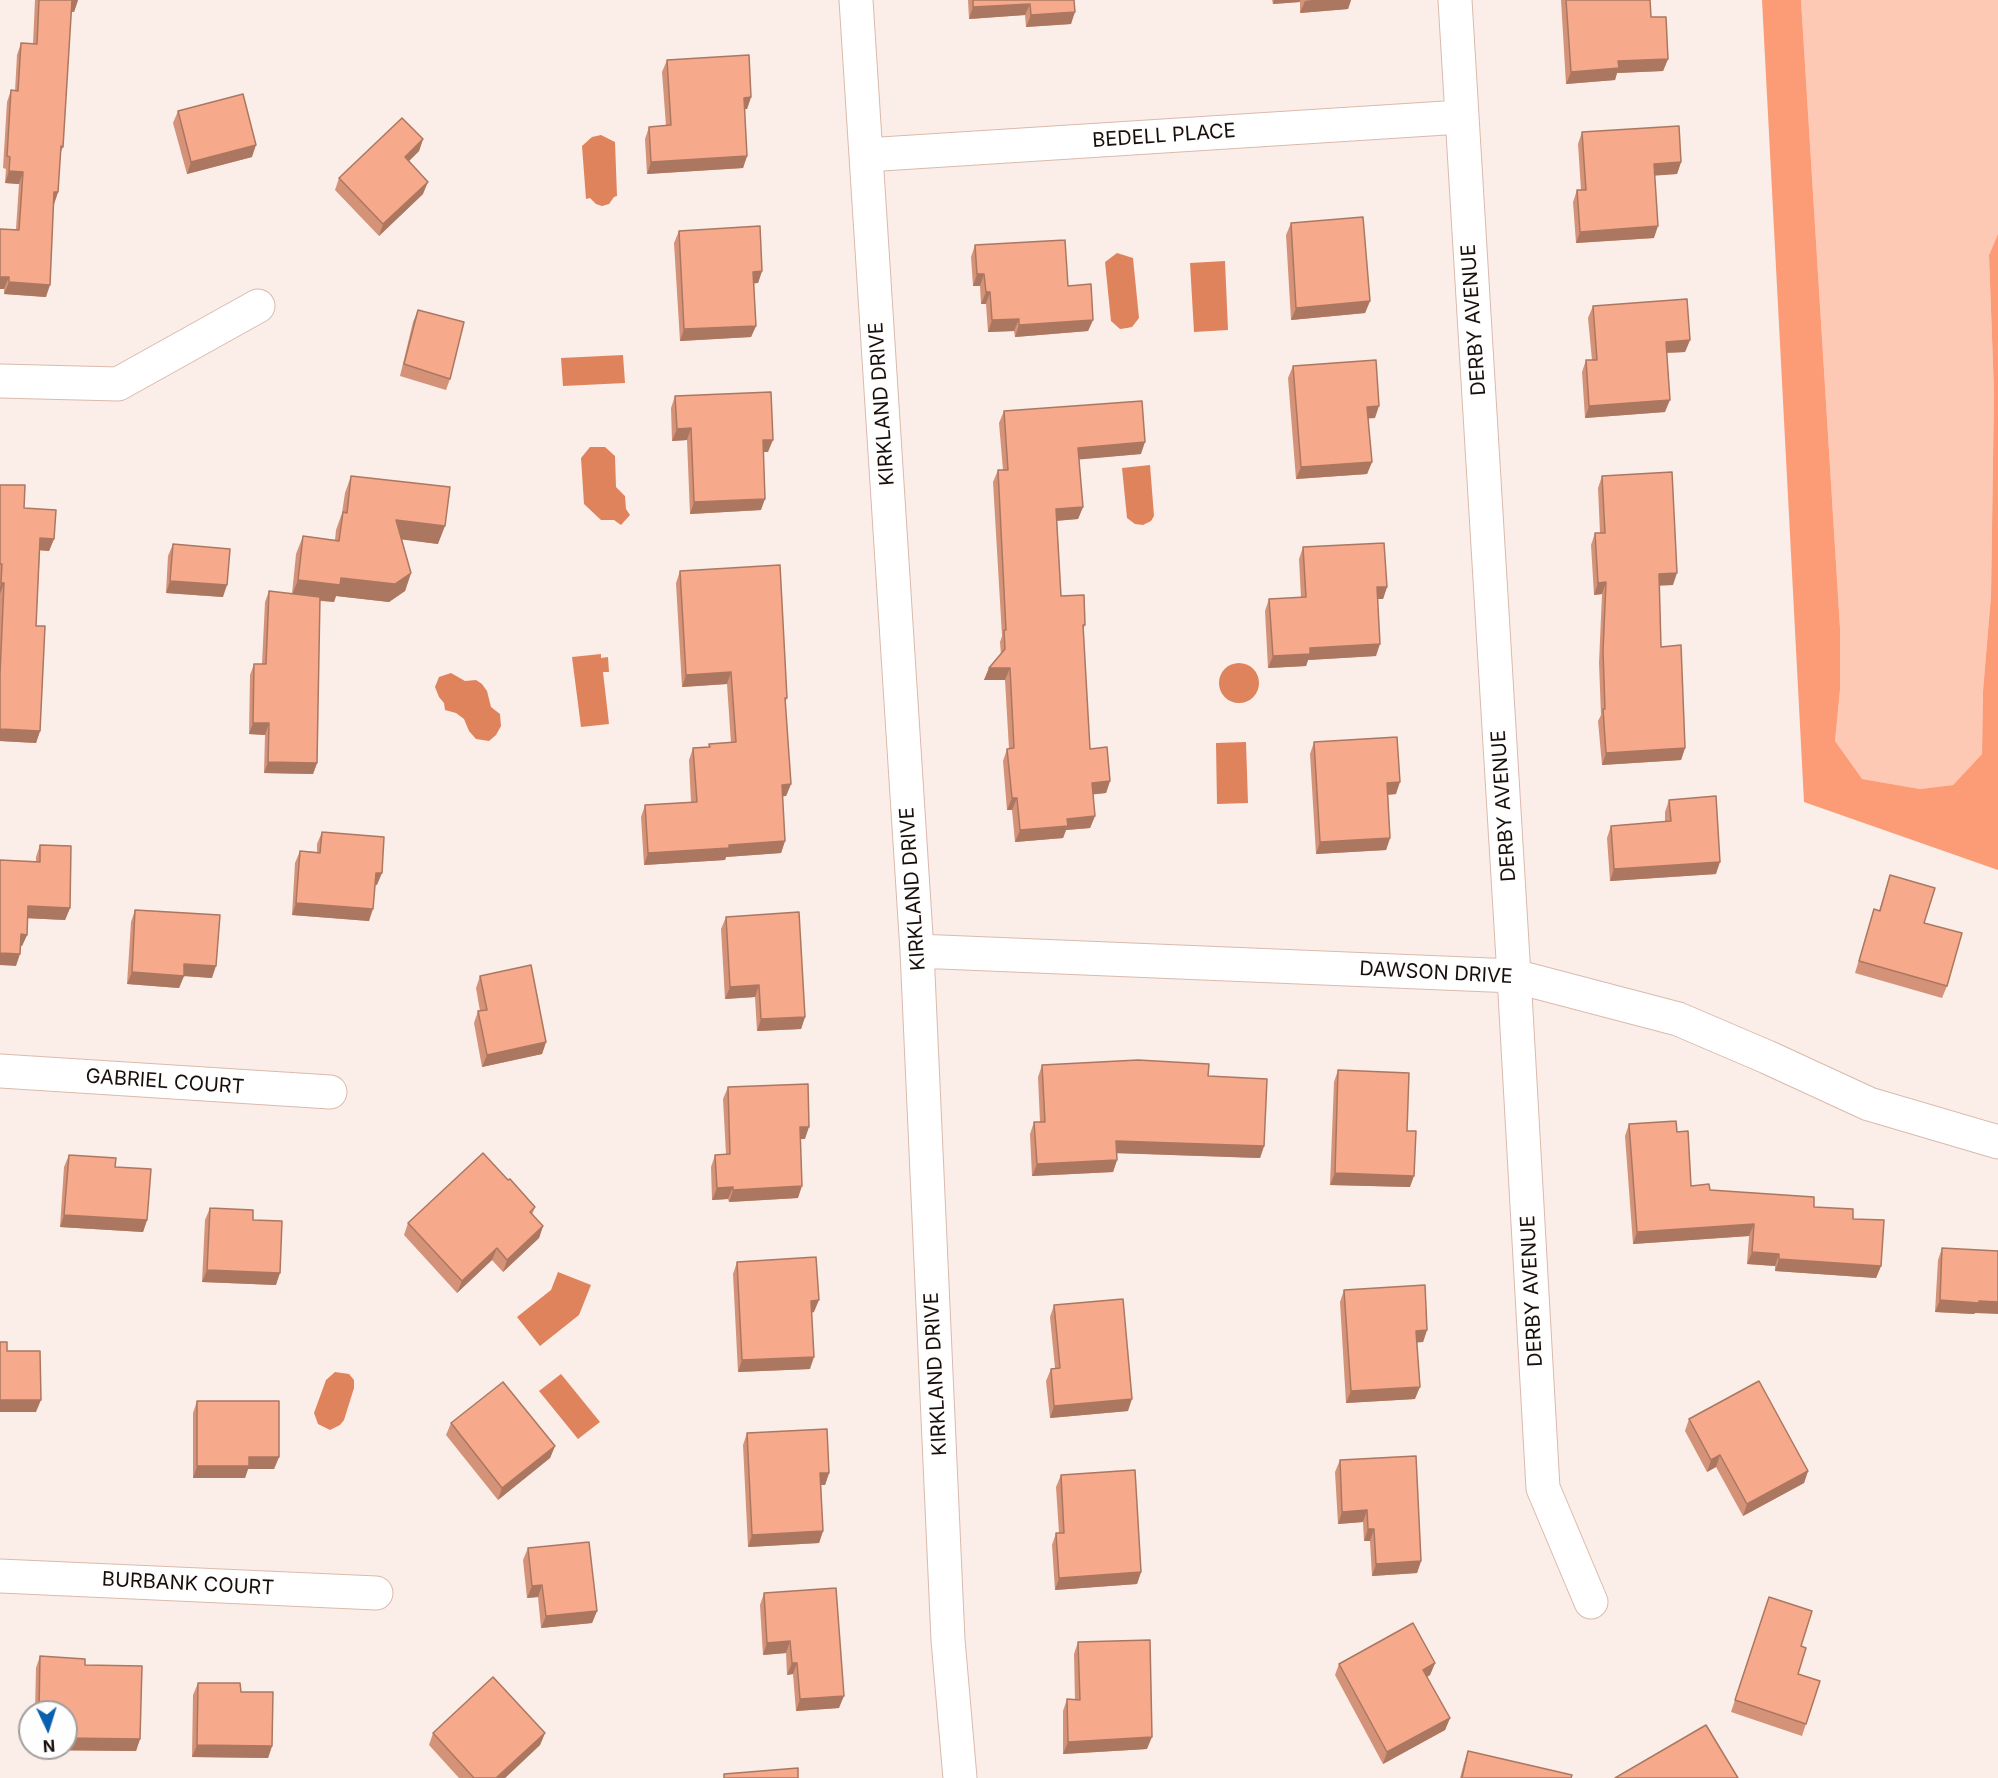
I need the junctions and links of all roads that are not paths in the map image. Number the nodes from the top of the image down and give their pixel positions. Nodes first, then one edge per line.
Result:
1 (856, 0) edge
2 (1455, 0) edge
3 (1461, 117) junction
4 (866, 155) junction
5 (258, 306) dead end
6 (0, 381) edge
7 (917, 951) junction
8 (1514, 976) junction
9 (0, 1071) edge
10 (330, 1092) dead end
11 (1998, 1142) edge
12 (0, 1576) edge
13 (376, 1593) dead end
14 (1590, 1602) dead end
15 (960, 1778) edge

1 - 4 street, KIRKLAND DRIVE
2 - 3 street, DERBY AVENUE
3 - 4 street, BEDELL PLACE
3 - 8 street, DERBY AVENUE
4 - 7 street, KIRKLAND DRIVE
5 - 6 street
7 - 8 street, DAWSON DRIVE
7 - 15 street, KIRKLAND DRIVE
8 - 11 street, DAWSON DRIVE
8 - 14 street, DERBY AVENUE
9 - 10 street, GABRIEL COURT
12 - 13 street, BURBANK COURT

